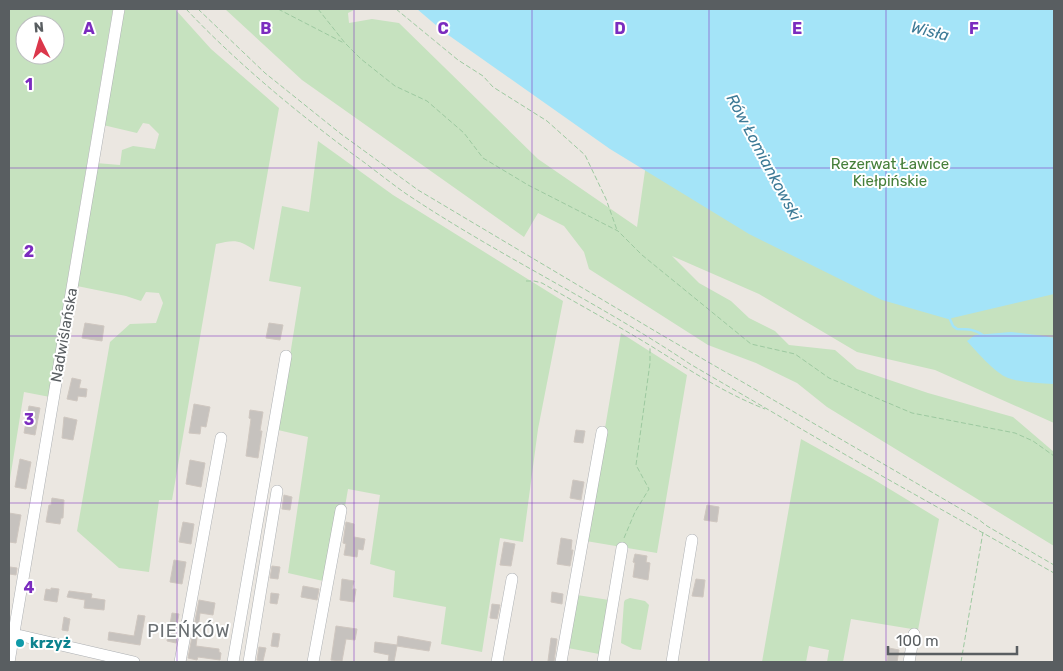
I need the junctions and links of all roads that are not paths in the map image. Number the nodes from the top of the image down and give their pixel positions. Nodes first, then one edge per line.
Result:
1 (119, 9) edge
2 (286, 356) dead end
3 (602, 432) dead end
4 (221, 438) dead end
5 (277, 491) dead end
6 (341, 510) dead end
7 (692, 540) dead end
8 (622, 548) road end
9 (512, 579) dead end
10 (11, 634) edge
11 (914, 634) dead end
12 (9, 662) edge
13 (129, 662) edge
14 (180, 662) edge
15 (233, 662) edge
16 (249, 662) edge
17 (313, 662) edge
18 (497, 662) edge
19 (562, 662) edge
20 (603, 662) edge
21 (672, 662) edge
22 (909, 662) edge

1 - 10 street, Nadwiślańska
2 - 15 street
3 - 19 street
4 - 14 street
5 - 16 street
6 - 17 street
7 - 21 street
8 - 20 street
9 - 18 street
10 - 12 street, Nadwiślańska
10 - 13 street
11 - 22 street

